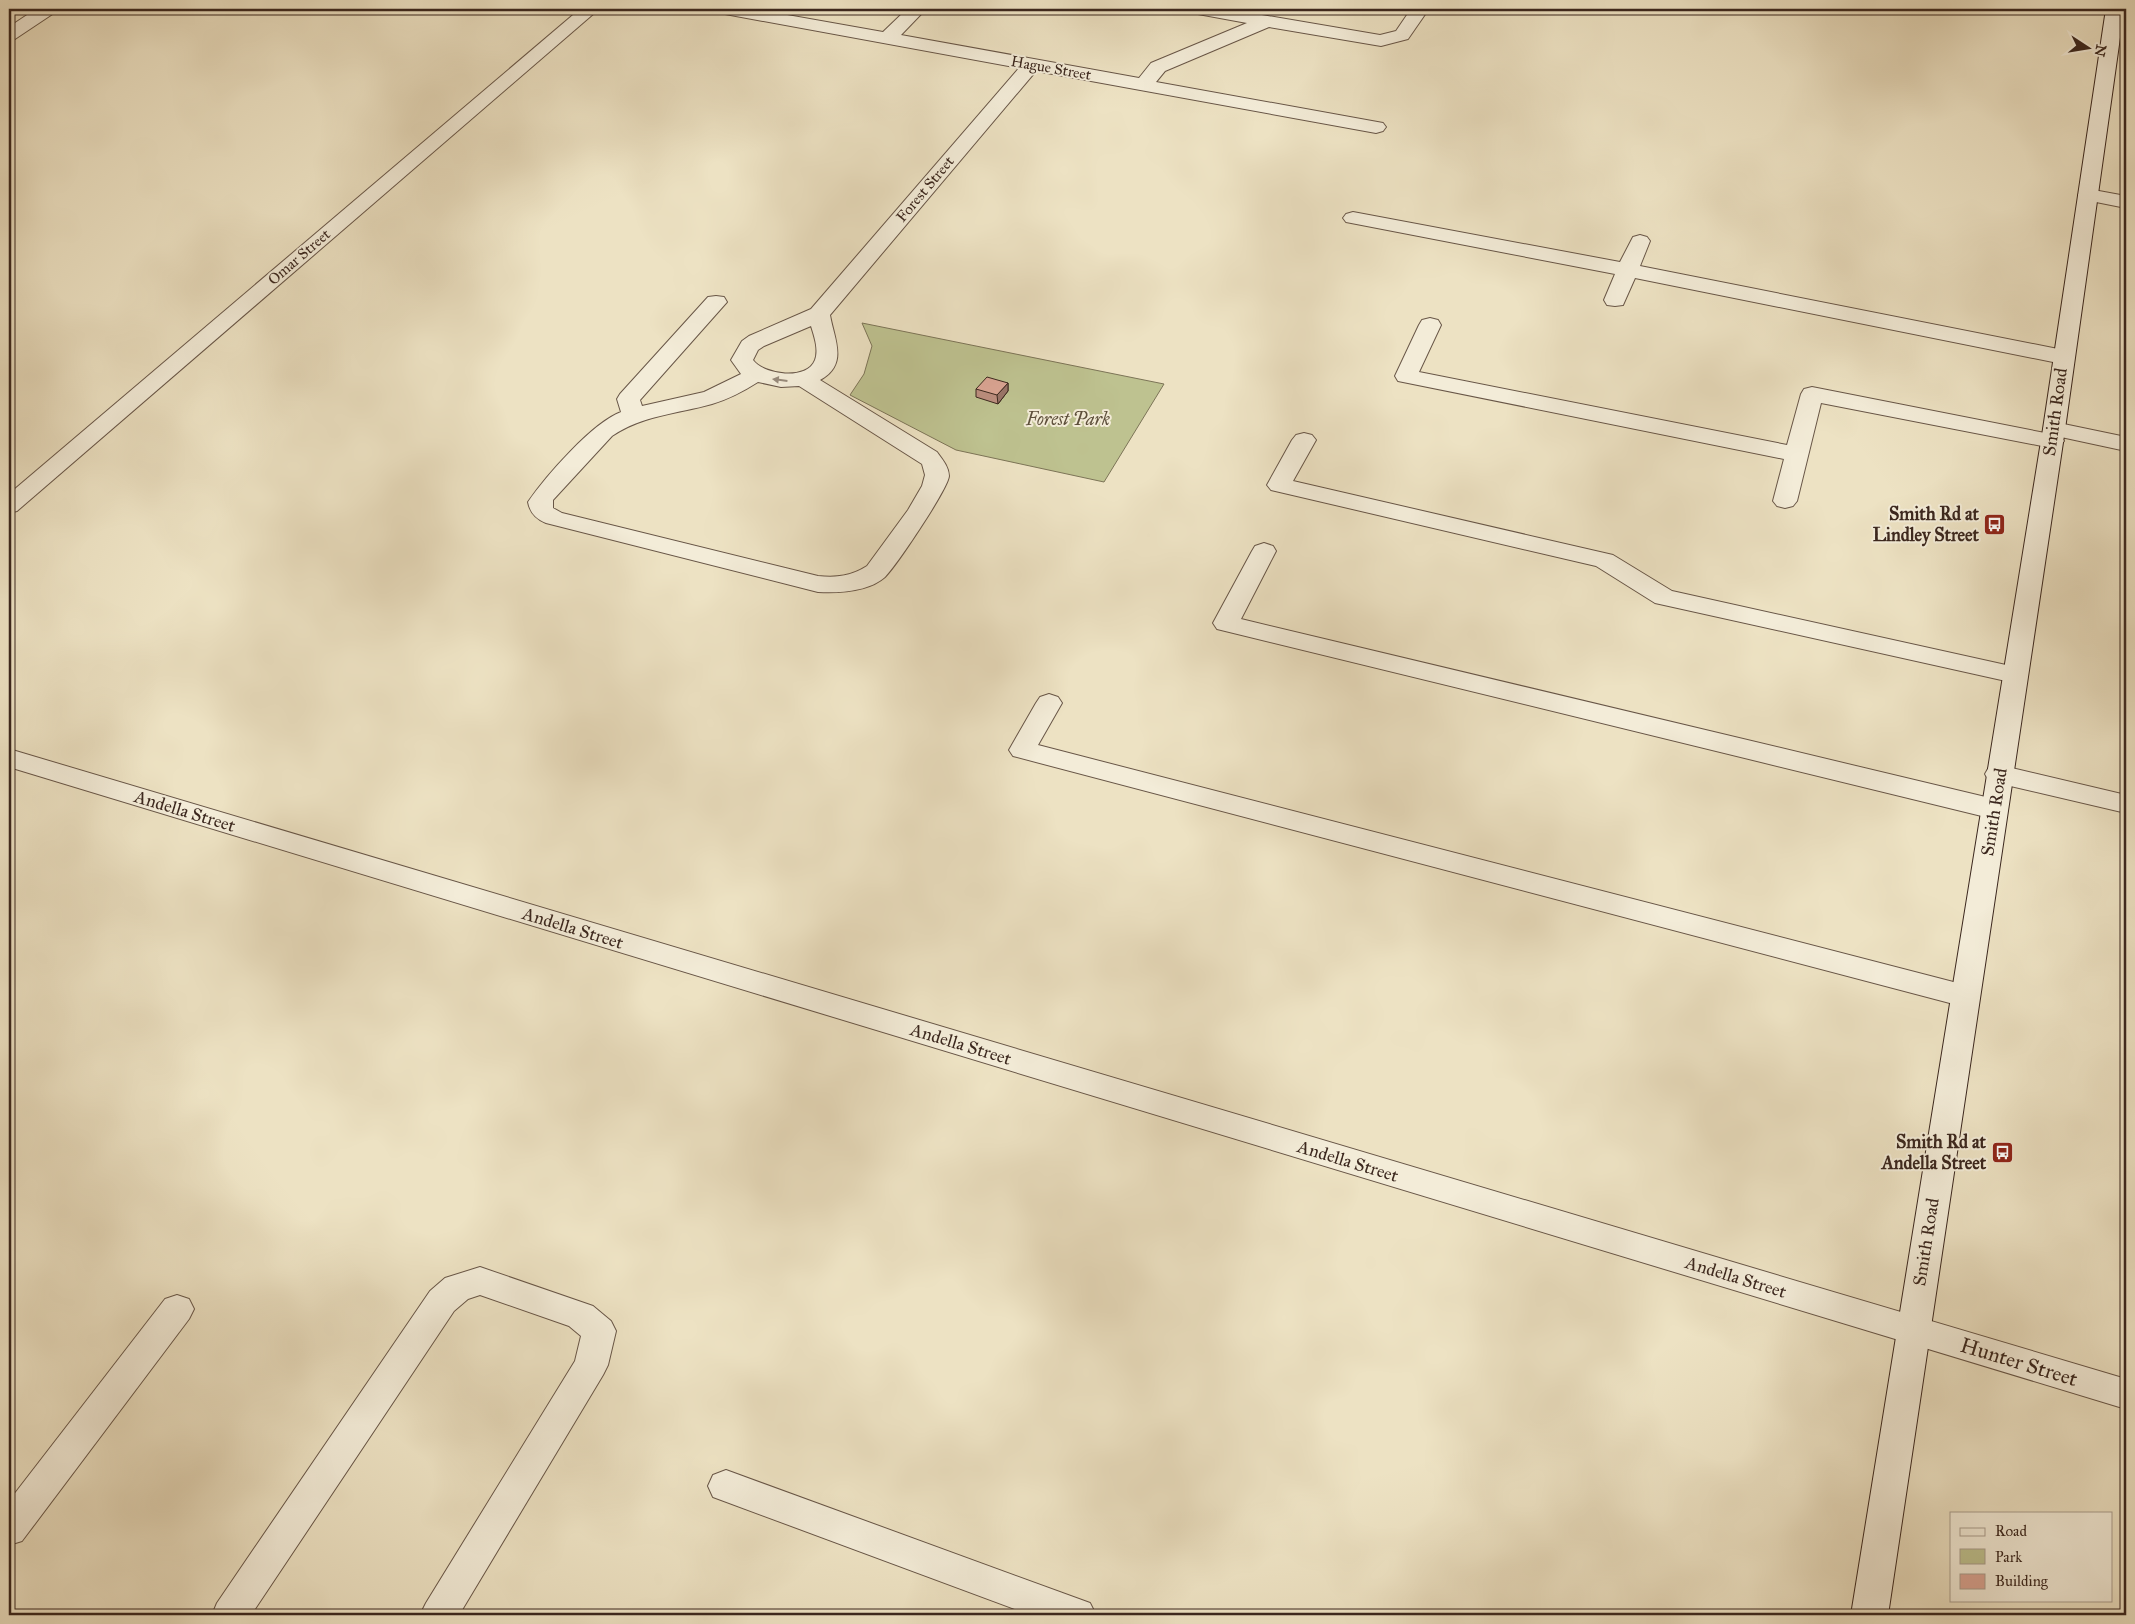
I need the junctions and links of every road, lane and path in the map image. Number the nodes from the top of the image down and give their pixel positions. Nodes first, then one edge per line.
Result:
1 (48, 9) edge
2 (590, 9) edge
3 (725, 9) edge
4 (917, 9) edge
5 (1198, 9) edge
6 (2116, 10) edge
7 (1417, 13) dead end
8 (1267, 21) junction
9 (9, 35) edge
10 (888, 38) junction
11 (1031, 65) junction
12 (1144, 85) junction
13 (1376, 128) dead end
14 (2088, 195) junction
15 (2126, 202) edge
16 (1352, 218) dead end
17 (1640, 241) dead end
18 (1627, 270) junction
19 (1615, 300) dead end
20 (716, 302) dead end
21 (819, 314) junction
22 (1430, 325) dead end
23 (2063, 357) junction
24 (756, 374) junction
25 (803, 378) junction
26 (633, 414) junction
27 (2053, 435) junction
28 (1304, 440) dead end
29 (2126, 444) edge
30 (1796, 454) junction
31 (1785, 501) dead end
32 (9, 506) edge
33 (1264, 552) dead end
34 (2015, 676) junction
35 (1049, 703) dead end
36 (9, 758) edge
37 (2000, 774) junction
38 (2126, 804) edge
39 (1994, 809) junction
40 (1965, 996) junction
41 (177, 1309) dead end
42 (1913, 1330) junction
43 (2126, 1394) edge
44 (726, 1486) dead end
45 (9, 1529) edge
46 (230, 1615) edge
47 (440, 1615) edge
48 (1077, 1615) edge
49 (1869, 1615) edge

1 - 9 street
2 - 32 street, Omar Street
3 - 10 street, Hague Street
4 - 10 street
5 - 8 street
6 - 14 street, Smith Road
7 - 8 street
8 - 12 street
10 - 11 street, Hague Street
11 - 12 street, Hague Street
11 - 21 street, Forest Street
12 - 13 street, Hague Street
14 - 15 street
14 - 23 street, Smith Road
16 - 18 street
17 - 18 street
18 - 19 street
18 - 23 street
20 - 26 street
21 - 24 street, Forest Street
21 - 25 street
22 - 30 street
23 - 27 street, Smith Road
25 -> 24 street
24 - 26 street
25 - 26 street
27 - 29 street
27 - 30 street
27 - 34 street, Smith Road
28 - 34 street
30 - 31 street
33 - 39 street
34 - 37 street, Smith Road
35 - 40 street
36 - 42 street, Andella Street
37 - 38 street
37 - 39 street, Smith Road
39 - 40 street, Smith Road
40 - 42 street, Smith Road
41 - 45 street
42 - 43 street, Hunter Street
42 - 49 street, Smith Road
44 - 48 street
46 - 47 street

